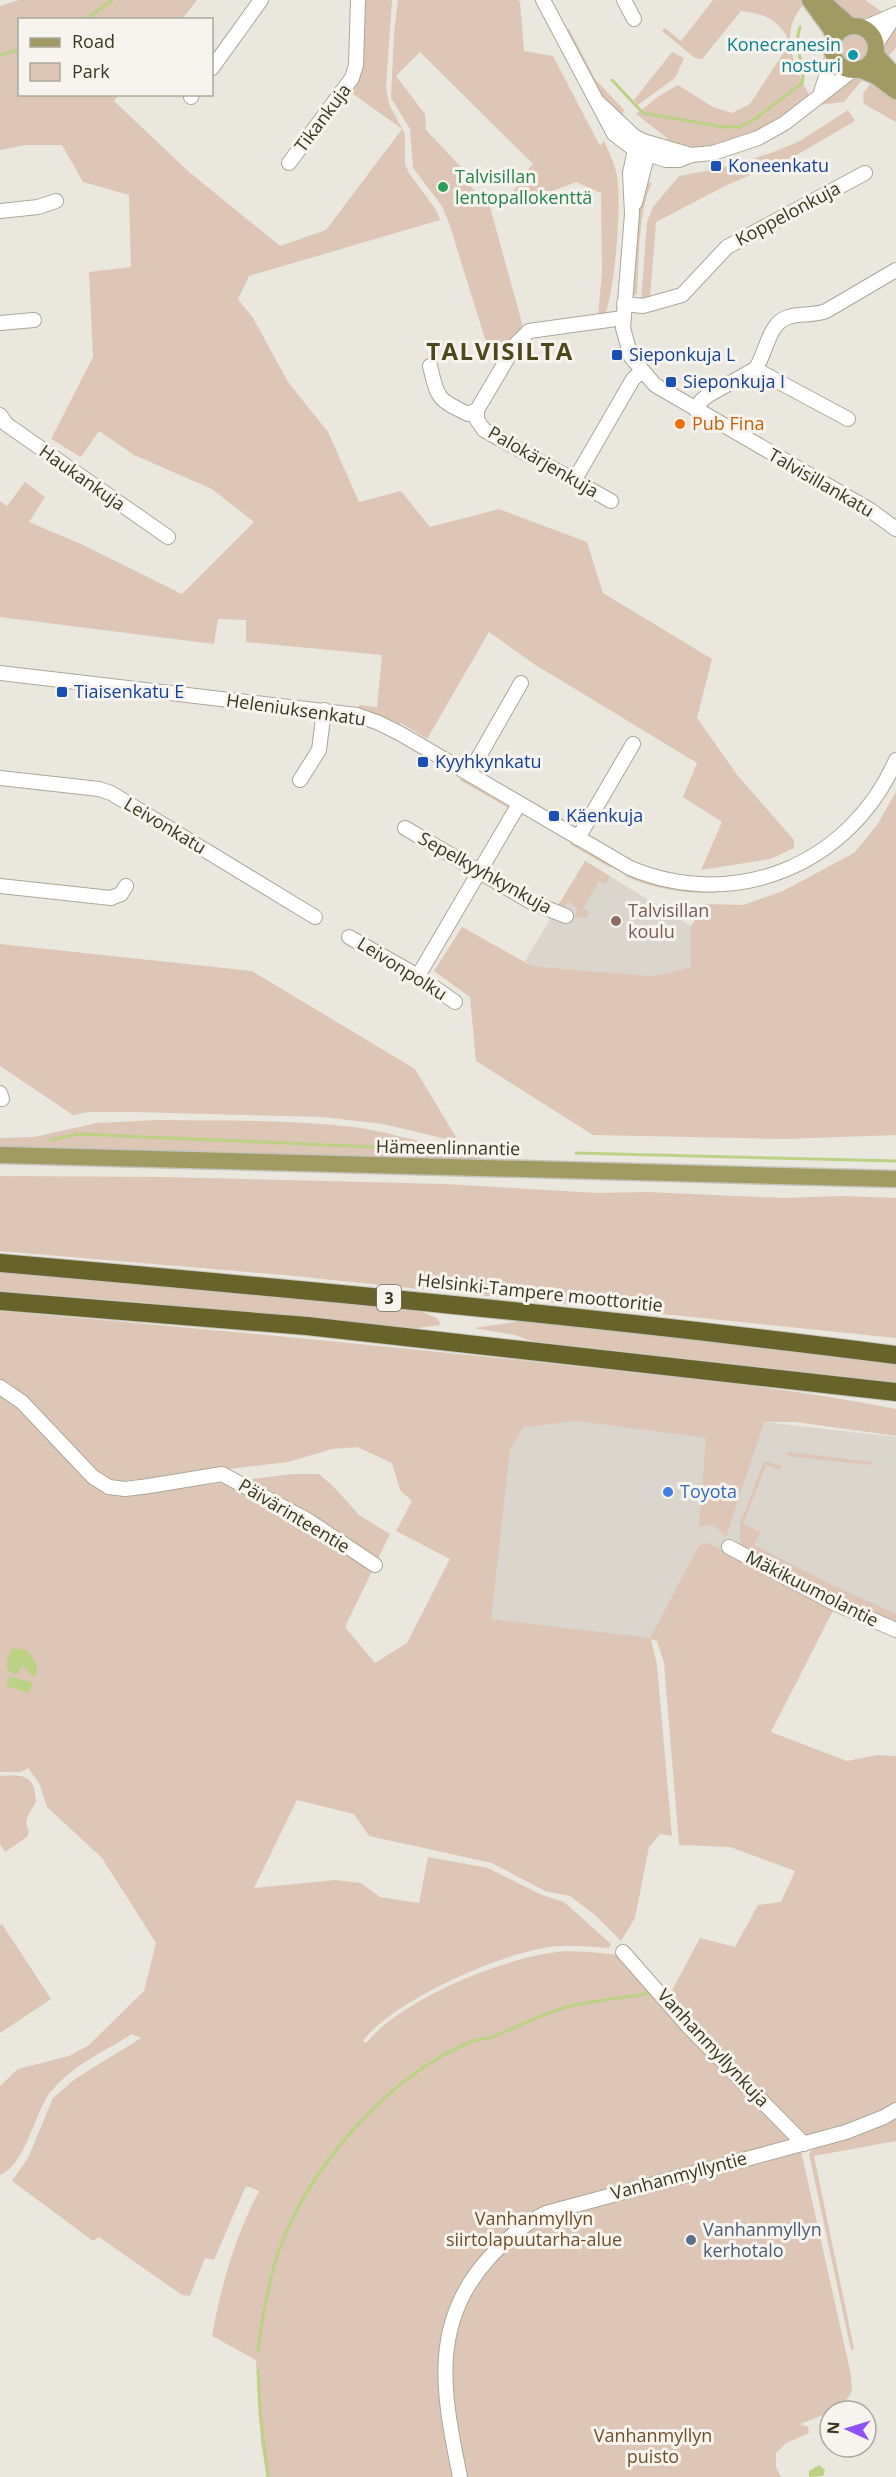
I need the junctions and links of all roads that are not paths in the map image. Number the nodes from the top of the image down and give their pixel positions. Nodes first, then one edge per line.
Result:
1 (261, 0) edge
2 (358, 0) edge
3 (543, 0) edge
4 (624, 0) edge
5 (810, 0) edge
6 (821, 0) edge
7 (896, 14) edge
8 (634, 19) dead end
9 (857, 27) junction
10 (834, 37) junction
11 (875, 50) junction
12 (833, 56) junction
13 (213, 67) edge
14 (856, 70) junction
15 (896, 77) edge
16 (896, 91) edge
17 (820, 94) junction
18 (642, 149) junction
19 (289, 163) dead end
20 (865, 173) dead end
21 (56, 201) dead end
22 (0, 211) edge
23 (896, 270) edge
24 (623, 311) junction
25 (34, 320) dead end
26 (0, 323) edge
27 (430, 366) dead end
28 (755, 369) junction
29 (641, 372) junction
30 (696, 410) junction
31 (0, 415) edge
32 (477, 415) junction
33 (848, 419) dead end
34 (574, 481) junction
35 (611, 501) dead end
36 (896, 528) edge
37 (168, 537) dead end
38 (0, 676) edge
39 (521, 683) dead end
40 (324, 710) junction
41 (633, 744) dead end
42 (896, 760) edge
43 (469, 774) junction
44 (0, 778) edge
45 (300, 780) dead end
46 (519, 804) junction
47 (405, 828) dead end
48 (578, 838) junction
49 (480, 871) junction
50 (0, 886) edge
51 (126, 886) dead end
52 (566, 916) dead end
53 (315, 917) dead end
54 (350, 937) dead end
55 (418, 976) junction
56 (455, 1002) dead end
57 (0, 1155) edge
58 (896, 1179) edge
59 (0, 1263) edge
60 (0, 1301) edge
61 (896, 1355) edge
62 (0, 1387) edge
63 (891, 1393) edge
64 (729, 1547) dead end
65 (375, 1565) dead end
66 (896, 1630) edge
67 (623, 1952) dead end
68 (896, 2110) edge
69 (804, 2144) junction
70 (460, 2477) edge

1 - 13 street
2 - 19 street, Tikankuja
3 - 18 street
4 - 8 street
5 - 10 main road
6 - 9 main road
7 - 9 street
7 - 11 street
9 - 10 main road
9 - 11 main road
10 - 12 main road
11 - 14 main road
11 - 15 main road
12 - 14 main road
12 - 17 street
14 - 16 main road
14 - 17 street
17 - 18 street
18 - 24 street, Talvisillankatu
20 - 24 street, Koppelonkuja
21 - 22 street
23 - 28 street
24 - 29 street, Talvisillankatu
24 - 32 street, Koppelonkuja
25 - 26 street
27 - 32 street, Palokärjenkuja
28 - 30 street
28 - 33 street
29 - 30 street, Talvisillankatu
29 - 34 street
30 - 36 street, Talvisillankatu
31 - 37 street, Haukankuja
32 - 34 street, Palokärjenkuja
34 - 35 street, Palokärjenkuja
38 - 40 street, Heleniuksenkatu
39 - 43 street
40 - 43 street, Heleniuksenkatu
40 - 45 street
41 - 48 street
42 - 48 street, Heleniuksenkatu
43 - 46 street, Heleniuksenkatu
44 - 53 street, Leivonkatu
46 - 48 street, Heleniuksenkatu
46 - 49 street
47 - 49 street, Sepelkyyhkynkuja
49 - 52 street, Sepelkyyhkynkuja
49 - 55 street
50 - 51 street
54 - 55 street, Leivonpolku
55 - 56 street, Leivonpolku
57 - 58 main road, Hämeenlinnantie
59 - 61 highway, Helsinki-Tampere moottoritie / 3
60 - 63 highway, 3
62 - 65 street, Päivärinteentie
64 - 66 street, Mäkikuumolantie
67 - 69 street, Vanhanmyllynkuja
68 - 69 street, Vanhanmyllyntie
69 - 70 street, Vanhanmyllyntie

